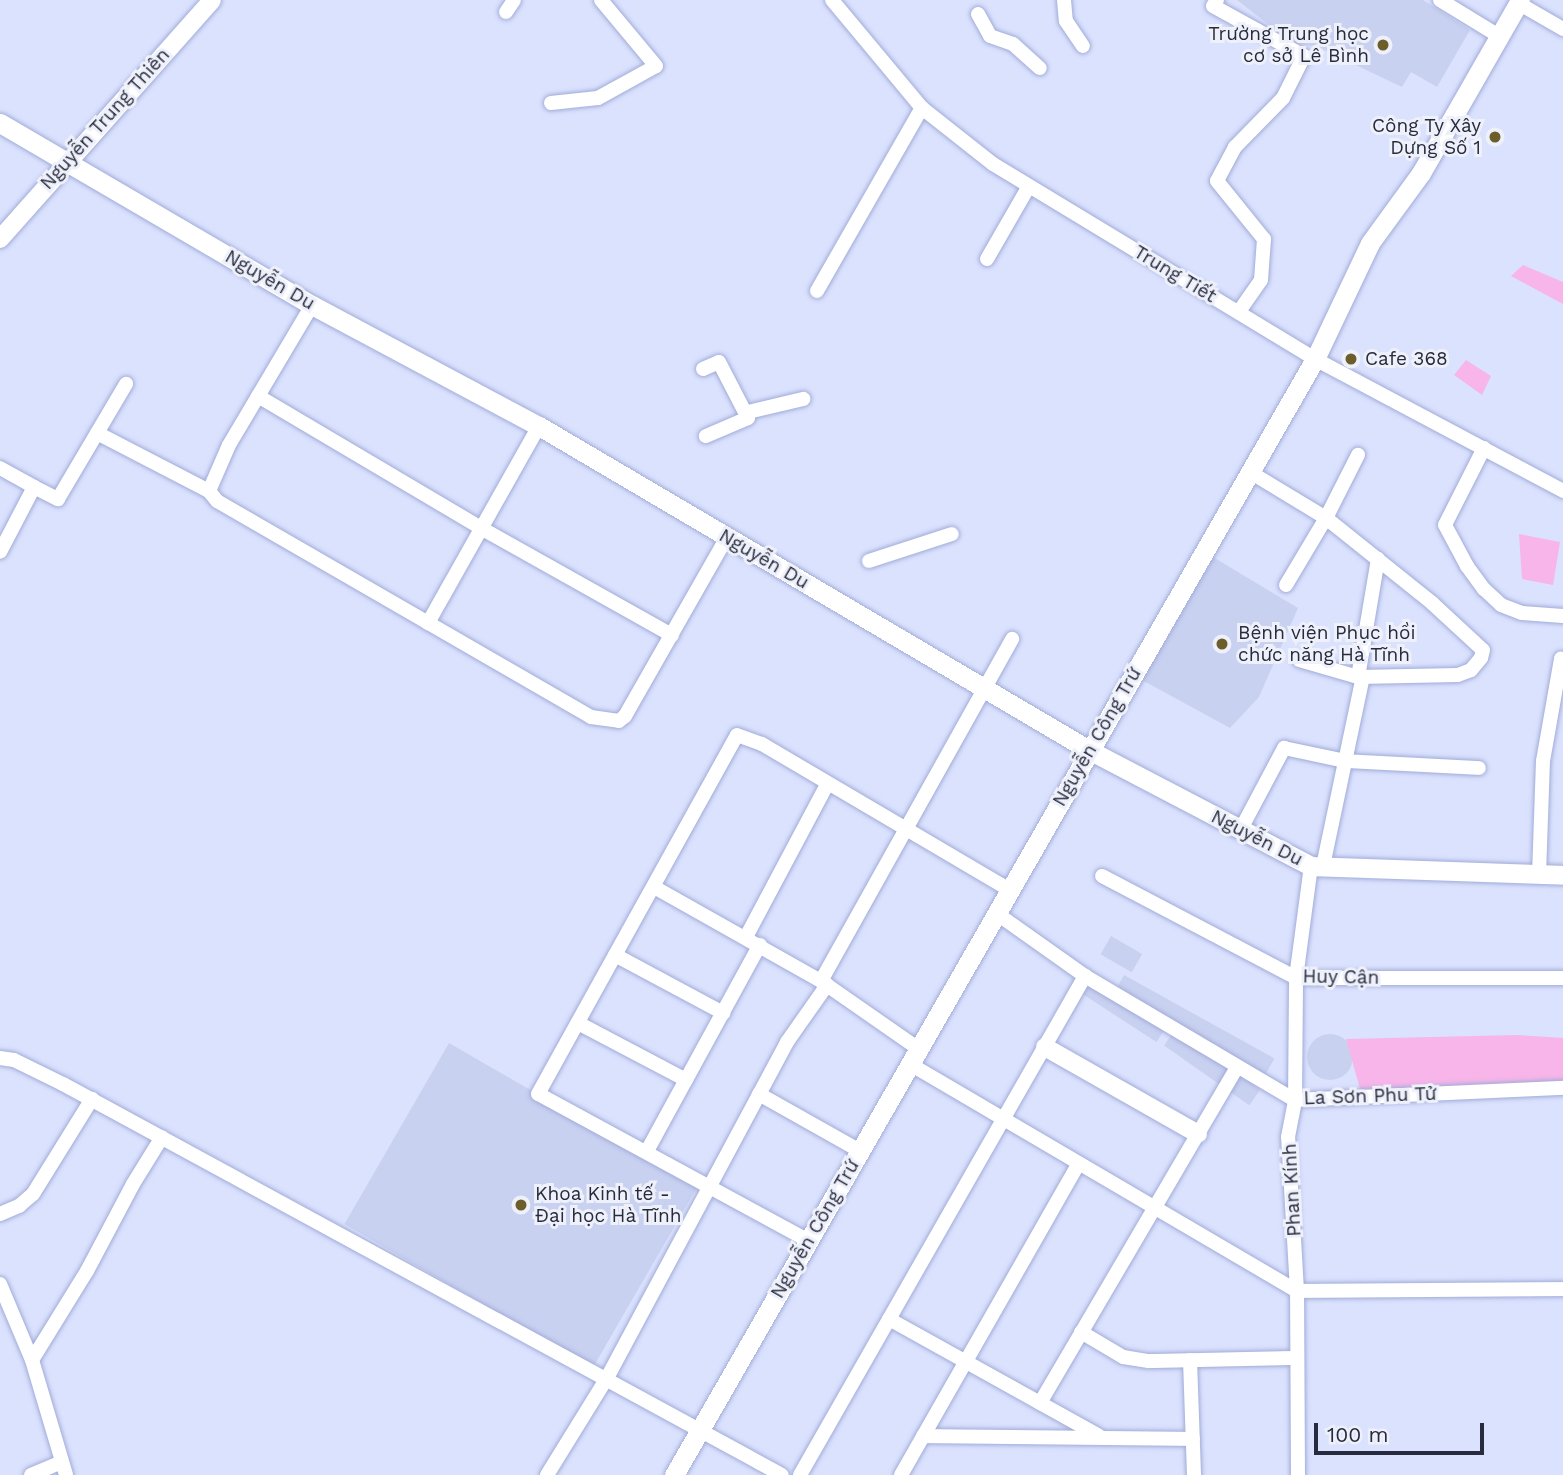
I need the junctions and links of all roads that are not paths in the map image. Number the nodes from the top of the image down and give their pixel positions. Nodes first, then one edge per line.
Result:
1 (212, 0) edge
2 (601, 0) edge
3 (832, 0) edge
4 (1064, 0) edge
5 (1217, 0) edge
6 (1440, 0) edge
7 (1519, 2) edge
8 (978, 14) dead end
9 (1563, 29) edge
10 (1499, 36) junction
11 (1083, 46) dead end
12 (1040, 68) dead end
13 (551, 103) dead end
14 (922, 108) junction
15 (0, 123) edge
16 (66, 162) junction
17 (1028, 186) junction
18 (0, 239) edge
19 (987, 259) dead end
20 (817, 291) dead end
21 (312, 305) junction
22 (1239, 312) junction
23 (1315, 359) junction
24 (704, 369) dead end
25 (126, 384) dead end
26 (258, 396) junction
27 (803, 399) dead end
28 (748, 412) junction
29 (538, 426) junction
30 (97, 433) junction
31 (706, 436) dead end
32 (1484, 448) junction
33 (1358, 455) dead end
34 (0, 468) edge
35 (1250, 472) junction
36 (34, 487) junction
37 (208, 491) junction
38 (1563, 491) edge
39 (1326, 519) junction
40 (481, 528) junction
41 (952, 534) dead end
42 (727, 537) junction
43 (0, 552) edge
44 (1378, 559) junction
45 (869, 561) dead end
46 (1286, 585) dead end
47 (1563, 617) edge
48 (428, 624) junction
49 (672, 635) junction
50 (1012, 639) dead end
51 (1562, 657) edge
52 (1299, 660) dead end
53 (1360, 677) junction
54 (983, 688) junction
55 (1089, 750) junction
56 (1345, 761) junction
57 (1479, 768) dead end
58 (828, 783) junction
59 (1241, 829) junction
60 (908, 830) junction
61 (1317, 866) junction
62 (1539, 874) junction
63 (1563, 875) edge
64 (1102, 876) dead end
65 (654, 887) junction
66 (1010, 890) junction
67 (996, 913) junction
68 (746, 937) junction
69 (760, 945) junction
70 (615, 955) junction
71 (1085, 976) junction
72 (1296, 978) junction
73 (1563, 978) edge
74 (824, 983) junction
75 (723, 1013) junction
76 (578, 1023) junction
77 (1045, 1046) junction
78 (914, 1056) junction
79 (0, 1058) edge
80 (1237, 1068) junction
81 (686, 1080) junction
82 (1563, 1088) edge
83 (759, 1094) junction
84 (92, 1099) junction
85 (1295, 1100) junction
86 (1003, 1119) junction
87 (1198, 1134) junction
88 (162, 1137) junction
89 (647, 1151) junction
90 (860, 1151) junction
91 (1078, 1165) junction
92 (709, 1186) junction
93 (1154, 1207) junction
94 (0, 1214) edge
95 (809, 1241) junction
96 (0, 1284) edge
97 (1563, 1289) edge
98 (1297, 1291) junction
99 (889, 1319) junction
100 (1081, 1332) junction
101 (1297, 1358) junction
102 (32, 1360) junction
103 (1190, 1360) junction
104 (967, 1362) junction
105 (607, 1378) junction
106 (1040, 1403) junction
107 (701, 1428) junction
108 (923, 1436) junction
109 (1102, 1437) junction
110 (1193, 1439) junction
111 (64, 1469) edge
112 (31, 1475) edge
113 (547, 1475) edge
114 (674, 1475) edge
115 (782, 1475) edge
116 (800, 1475) edge
117 (901, 1475) edge
118 (1194, 1475) edge
119 (1298, 1475) edge

1 - 16 street, Nguyễn Trung Thiên
2 - 13 street
3 - 14 street, Trung Tiết
4 - 11 street
5 - 22 street
6 - 10 street
7 - 9 street
7 - 10 main road, Nguyễn Công Trứ
8 - 12 street
10 - 23 main road, Nguyễn Công Trứ
14 - 17 street, Trung Tiết
14 - 20 street
15 - 16 main road, Nguyễn Du
16 - 18 street, Nguyễn Trung Thiên
16 - 21 main road, Nguyễn Du
17 - 19 street
17 - 22 street, Trung Tiết
21 - 26 street
21 - 29 main road, Nguyễn Du
22 - 23 street, Trung Tiết
23 - 32 street, Trung Tiết
23 - 35 main road, Nguyễn Công Trứ
24 - 28 street
25 - 30 street
26 - 37 street
26 - 40 street
27 - 28 street
28 - 31 street
29 - 40 street
29 - 42 main road, Nguyễn Du
30 - 36 street
30 - 37 street
32 - 38 street, Trung Tiết
32 - 47 street
33 - 39 street
34 - 36 street
35 - 39 street
35 - 55 main road, Nguyễn Công Trứ
36 - 43 street
37 - 48 street
39 - 44 street
39 - 46 street
40 - 48 street
40 - 49 street
41 - 45 street
42 - 49 street
42 - 54 main road, Nguyễn Du
44 - 53 street, Phan Kính
44 - 53 street
48 - 49 street
50 - 54 street
51 - 62 street
52 - 53 street
53 - 56 street, Phan Kính
54 - 55 main road, Nguyễn Du
54 - 60 street
55 - 59 main road, Nguyễn Du
55 - 66 main road, Nguyễn Công Trứ
56 - 57 street
56 - 59 street
56 - 61 street, Phan Kính
58 - 60 street
58 - 65 street
58 - 68 street
59 - 61 main road, Nguyễn Du
60 - 66 street
60 - 74 street
61 - 62 main road, Nguyễn Du
61 - 72 street, Phan Kính
62 - 63 main road, Nguyễn Du
64 - 72 street, Huy Cận
65 - 68 street
65 - 70 street
66 - 67 main road, Nguyễn Công Trứ
67 - 71 street, La Sơn Phu Tử
67 - 78 main road, Nguyễn Công Trứ
68 - 69 street
69 - 74 street
69 - 75 street
70 - 75 street
70 - 76 street
71 - 77 street
71 - 80 street, La Sơn Phu Tử
72 - 73 street, Huy Cận
72 - 85 street, Phan Kính
74 - 78 street
74 - 83 street
75 - 81 street
76 - 81 street
76 - 89 street
77 - 86 street
77 - 87 street
78 - 86 street
78 - 90 main road, Nguyễn Công Trứ
79 - 84 street
80 - 85 street, La Sơn Phu Tử
80 - 87 street
81 - 89 street
82 - 85 street, La Sơn Phu Tử
83 - 90 street
83 - 92 street
84 - 88 street
84 - 94 street
85 - 98 street, Phan Kính
86 - 91 street
86 - 99 street
87 - 93 street
88 - 102 street
88 - 105 street
89 - 92 street
90 - 95 main road, Nguyễn Công Trứ
91 - 93 street
91 - 104 street
92 - 95 street
92 - 105 street
93 - 98 street
93 - 100 street
95 - 107 main road, Nguyễn Công Trứ
96 - 102 street
97 - 98 street
98 - 101 street, Phan Kính
99 - 104 street
99 - 116 street
100 - 103 street
100 - 106 street
101 - 103 street
101 - 119 street, Phan Kính
102 - 111 street
103 - 110 street
104 - 106 street
104 - 108 street
105 - 107 street
105 - 113 street
106 - 109 street
107 - 114 main road, Nguyễn Công Trứ
107 - 115 street
108 - 109 street
108 - 117 street
109 - 110 street
110 - 118 street
111 - 112 street

